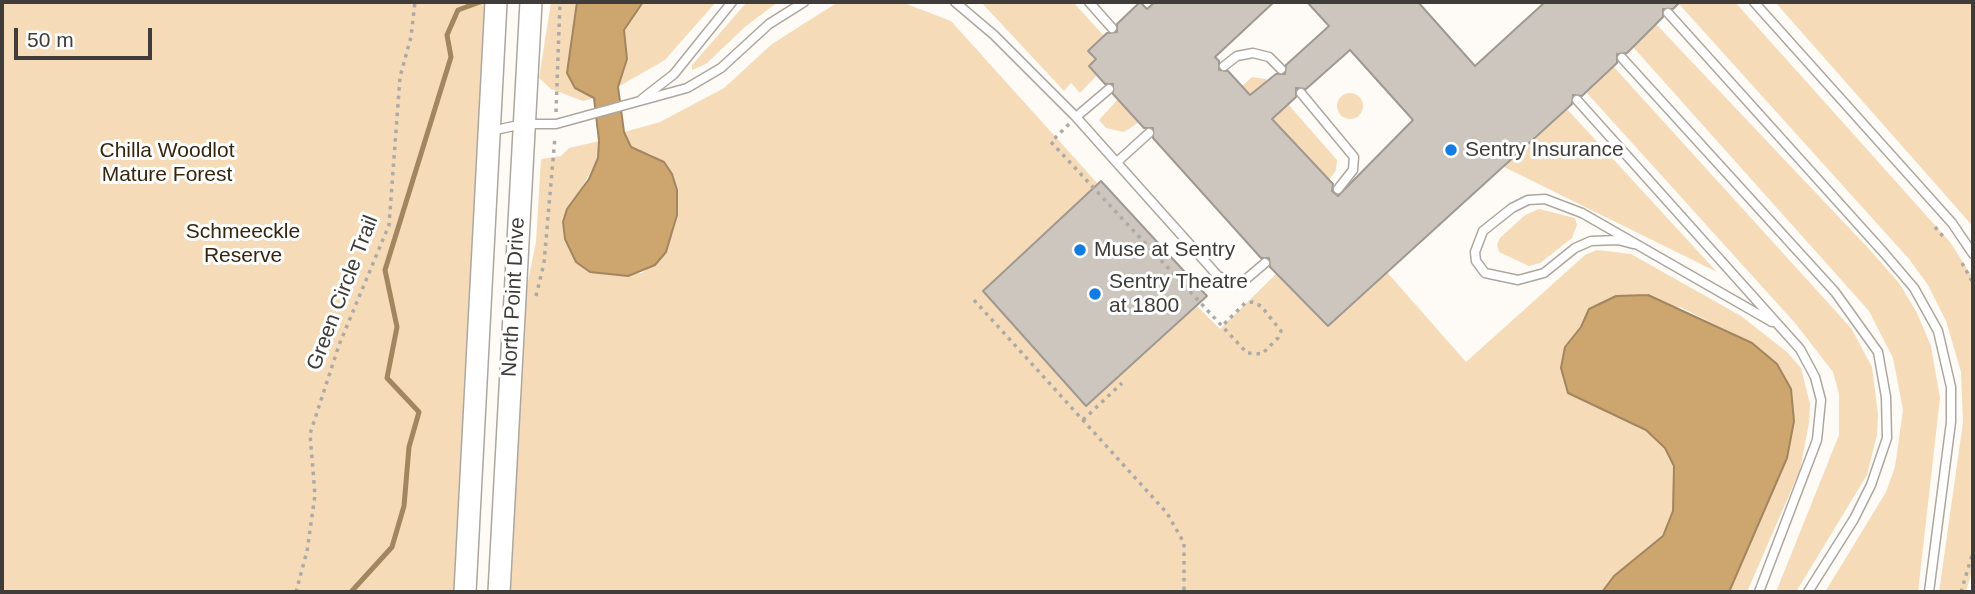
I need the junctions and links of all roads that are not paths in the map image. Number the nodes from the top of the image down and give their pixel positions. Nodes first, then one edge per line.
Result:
1 (496, 2) edge
2 (531, 2) edge
3 (732, 2) edge
4 (804, 2) edge
5 (955, 2) edge
6 (1089, 2) edge
7 (1754, 2) edge
8 (1668, 13) dead end
9 (1112, 28) dead end
10 (1622, 58) dead end
11 (1224, 66) dead end
12 (1281, 69) dead end
13 (1109, 89) dead end
14 (1301, 93) dead end
15 (1577, 100) dead end
16 (631, 105) junction
17 (1076, 117) junction
18 (523, 124) junction
19 (488, 132) junction
20 (1149, 133) dead end
21 (1117, 162) junction
22 (1338, 189) dead end
23 (1633, 244) junction
24 (1973, 254) edge
25 (1265, 263) dead end
26 (1778, 325) junction
27 (465, 592) edge
28 (499, 592) edge
29 (1759, 592) edge
30 (1808, 592) edge
31 (1929, 592) edge

1 - 19 street, North Point Drive
2 - 18 street, North Point Drive
3 - 16 lane
4 - 16 lane
5 - 17 lane
6 - 9 lane
7 - 24 lane
8 - 31 lane
10 - 30 lane
11 - 12 lane
13 - 17 lane
14 - 22 lane
15 - 26 lane
16 - 18 lane
17 - 21 lane
18 - 19 lane
18 - 28 street, North Point Drive
19 - 27 street, North Point Drive
20 - 21 lane
21 - 25 lane
23 - 23 lane
23 - 26 lane
26 - 29 lane

